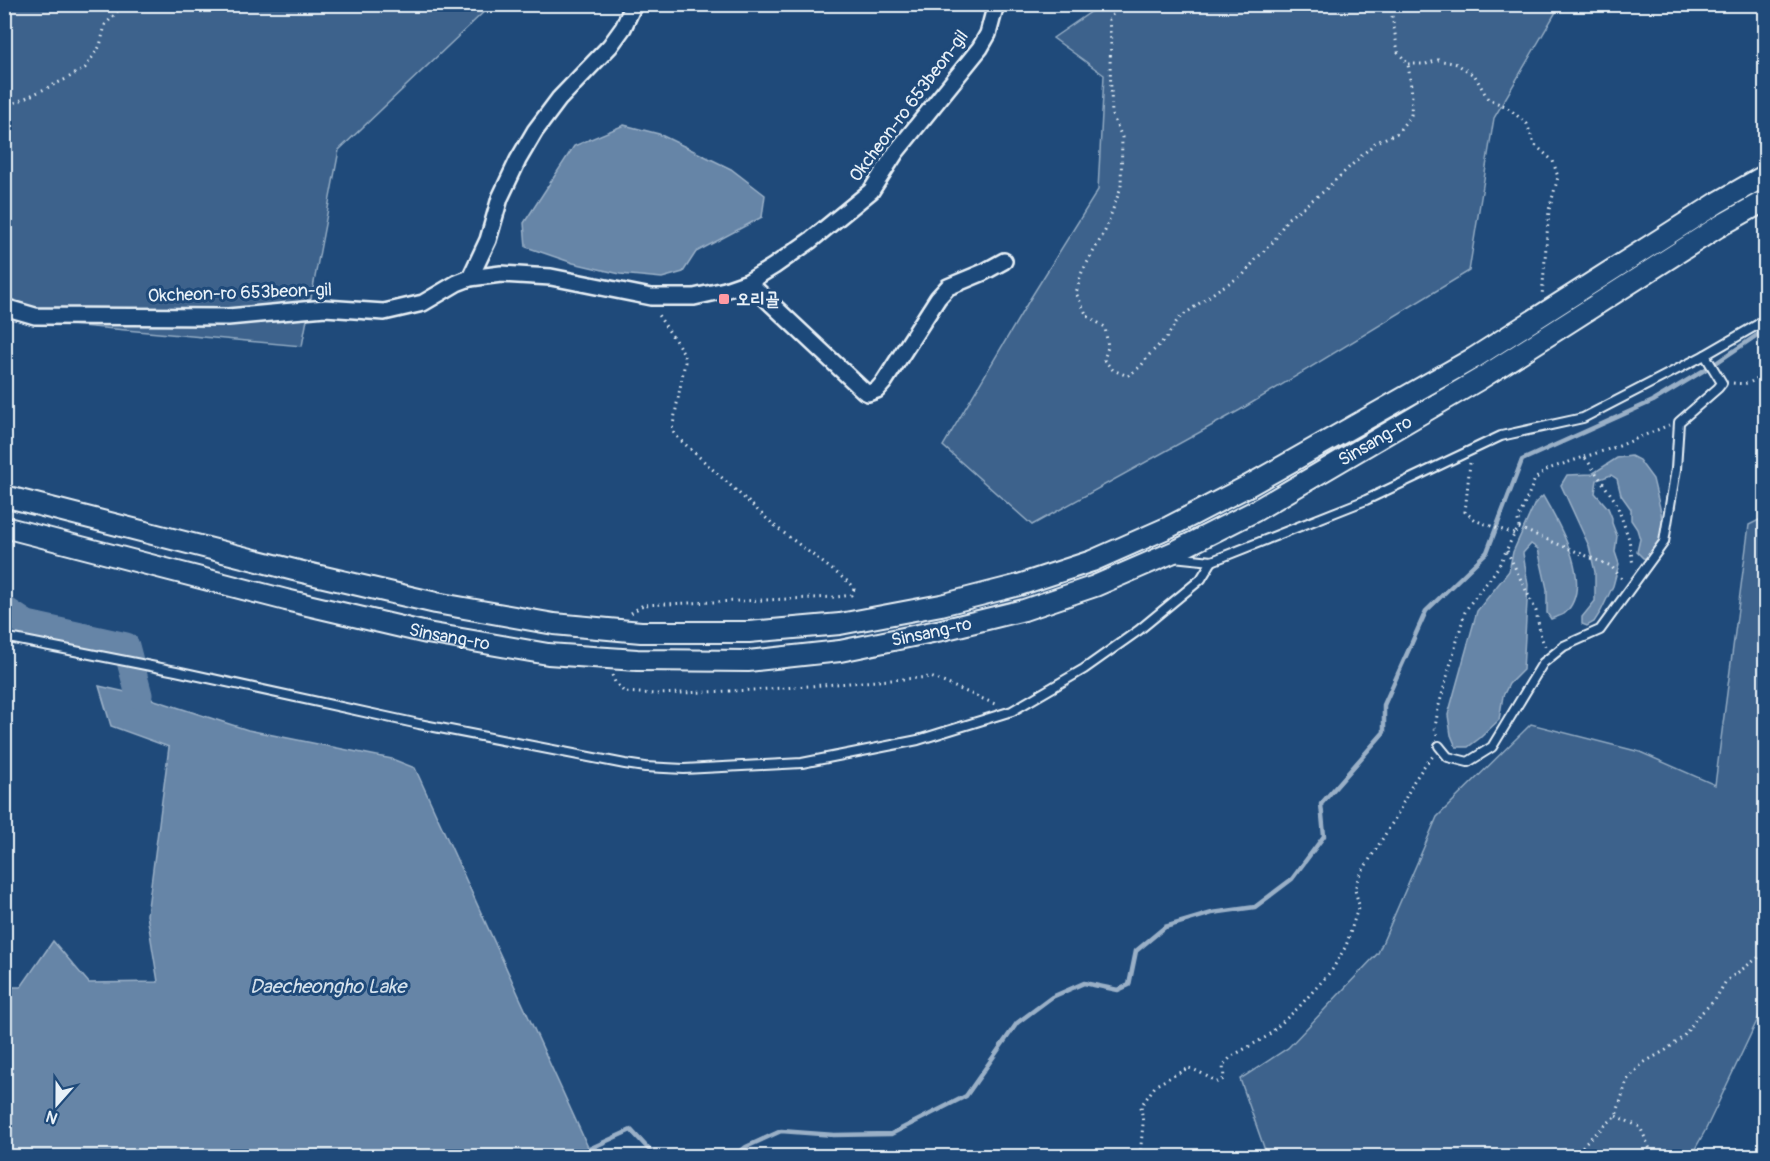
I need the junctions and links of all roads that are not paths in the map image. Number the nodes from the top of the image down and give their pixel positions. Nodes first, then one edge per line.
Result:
1 (634, 4) edge
2 (996, 4) edge
3 (1766, 175) edge
4 (1766, 200) edge
5 (1004, 261) dead end
6 (470, 278) junction
7 (748, 282) junction
8 (4, 307) edge
9 (1766, 318) edge
10 (1706, 355) junction
11 (4, 496) edge
12 (4, 527) edge
13 (1163, 556) junction
14 (1212, 561) junction
15 (4, 637) edge
16 (1439, 746) road end

1 - 6 street
2 - 7 street, Okcheon-ro 653beon-gil
3 - 11 street, Sinsang-ro
4 - 13 street, Sinsang-ro
5 - 7 street
6 - 7 street, Okcheon-ro 653beon-gil
6 - 8 street, Okcheon-ro 653beon-gil
9 - 10 lane
10 - 14 lane
10 - 16 lane
12 - 13 street, Sinsang-ro
13 - 14 lane
14 - 15 lane

